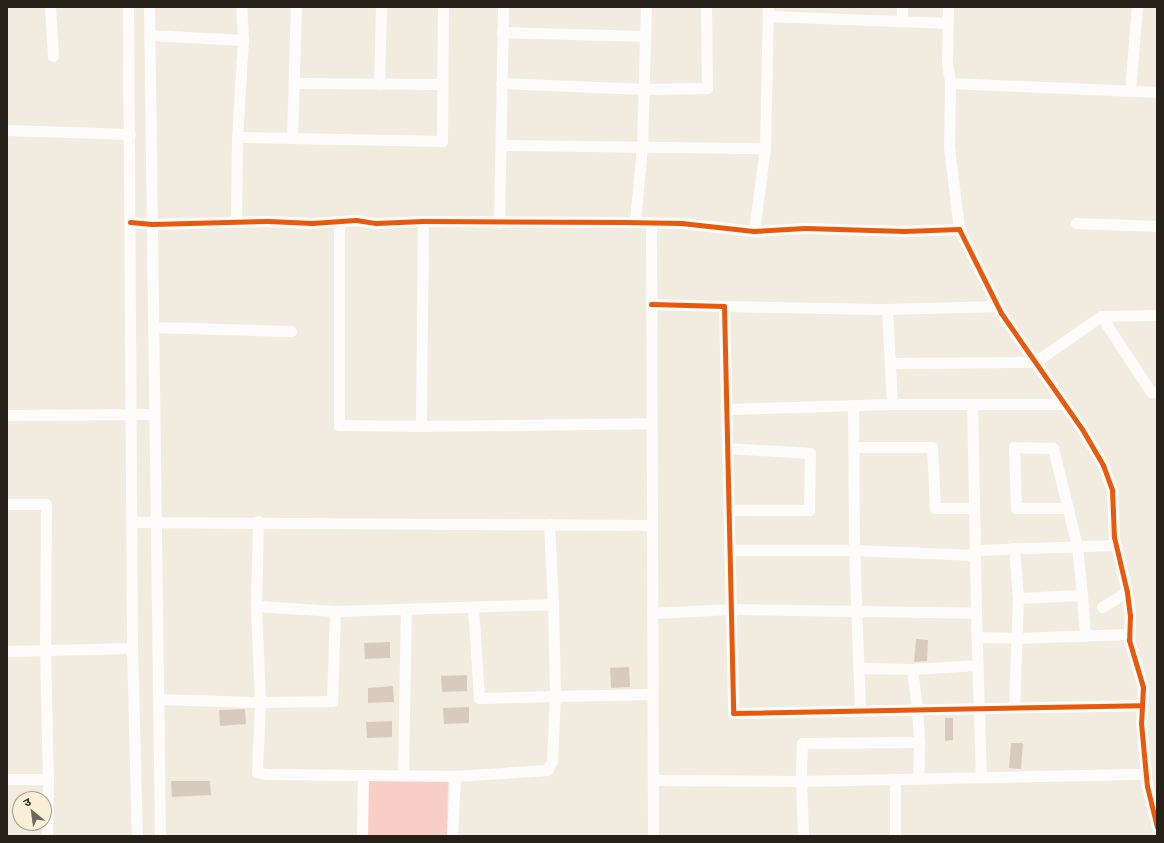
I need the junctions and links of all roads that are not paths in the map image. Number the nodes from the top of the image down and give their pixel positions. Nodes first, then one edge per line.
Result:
1 (50, 7) edge
2 (128, 7) edge
3 (149, 7) edge
4 (241, 7) edge
5 (296, 7) edge
6 (381, 7) edge
7 (443, 7) edge
8 (503, 7) edge
9 (646, 7) edge
10 (706, 7) edge
11 (902, 7) edge
12 (948, 7) edge
13 (1137, 7) edge
14 (768, 11) edge
15 (812, 12) edge
16 (902, 21) junction
17 (948, 23) junction
18 (502, 32) junction
19 (149, 35) junction
20 (645, 36) junction
21 (243, 40) junction
22 (52, 56) dead end
23 (294, 83) junction
24 (502, 83) junction
25 (950, 83) junction
26 (379, 84) junction
27 (442, 84) junction
28 (643, 89) junction
29 (1130, 90) junction
30 (1157, 92) edge
31 (7, 130) edge
32 (130, 134) junction
33 (237, 137) junction
34 (292, 138) junction
35 (501, 145) junction
36 (642, 147) junction
37 (765, 148) junction
38 (423, 221) junction
39 (130, 222) junction
40 (236, 222) junction
41 (340, 222) junction
42 (499, 222) junction
43 (636, 222) junction
44 (651, 223) junction
45 (1076, 223) dead end
46 (152, 224) junction
47 (1157, 226) edge
48 (959, 229) junction
49 (754, 230) junction
50 (651, 304) junction
51 (724, 306) junction
52 (998, 306) junction
53 (887, 309) junction
54 (1157, 315) edge
55 (1101, 316) junction
56 (153, 327) junction
57 (291, 331) dead end
58 (1035, 362) junction
59 (890, 363) junction
60 (1157, 392) edge
61 (892, 404) junction
62 (972, 404) junction
63 (1064, 404) junction
64 (853, 405) junction
65 (726, 409) junction
66 (132, 414) junction
67 (154, 414) junction
68 (7, 415) edge
69 (652, 423) junction
70 (422, 426) junction
71 (853, 447) junction
72 (727, 448) junction
73 (7, 504) edge
74 (974, 508) junction
75 (1068, 508) junction
76 (728, 510) junction
77 (258, 521) junction
78 (132, 522) junction
79 (156, 522) junction
80 (549, 524) junction
81 (652, 524) junction
82 (1116, 545) junction
83 (1077, 546) junction
84 (1014, 548) junction
85 (729, 550) junction
86 (854, 550) junction
87 (975, 552) junction
88 (1127, 592) junction
89 (1082, 595) junction
90 (1018, 598) junction
91 (553, 604) junction
92 (256, 606) junction
93 (473, 607) junction
94 (1102, 607) dead end
95 (406, 609) junction
96 (731, 609) junction
97 (336, 611) junction
98 (856, 611) junction
99 (652, 613) junction
100 (976, 613) junction
101 (1129, 634) junction
102 (1085, 636) junction
103 (977, 637) junction
104 (1016, 638) junction
105 (132, 648) junction
106 (7, 651) edge
107 (45, 651) junction
108 (978, 664) junction
109 (858, 668) junction
110 (912, 669) junction
111 (652, 694) junction
112 (555, 696) junction
113 (158, 699) junction
114 (260, 702) junction
115 (1141, 705) junction
116 (1014, 707) junction
117 (980, 708) junction
118 (918, 709) junction
119 (860, 710) junction
120 (919, 742) junction
121 (1146, 774) junction
122 (363, 775) junction
123 (403, 775) junction
124 (455, 776) junction
125 (981, 777) junction
126 (7, 779) edge
127 (48, 779) junction
128 (918, 779) junction
129 (653, 780) junction
130 (895, 780) junction
131 (801, 781) junction
132 (1157, 827) edge
133 (47, 836) edge
134 (137, 836) edge
135 (160, 836) edge
136 (362, 836) edge
137 (452, 836) edge
138 (653, 836) edge
139 (803, 836) edge
140 (895, 836) edge

1 - 22 street
2 - 32 street
3 - 19 street
4 - 21 street
5 - 23 street
6 - 26 street
7 - 27 street
8 - 18 street
9 - 20 street
10 - 28 street
11 - 16 street
12 - 17 street
13 - 29 street
14 - 15 street
14 - 37 street
15 - 16 street
16 - 17 street
17 - 25 street
18 - 20 street
18 - 24 street
19 - 21 street
19 - 46 street
20 - 28 street
21 - 33 street
23 - 26 street
23 - 34 street
24 - 28 street
24 - 35 street
25 - 29 street
25 - 48 street
26 - 27 street
27 - 34 street
28 - 36 street
29 - 30 street
31 - 32 street
32 - 39 street
33 - 34 street
33 - 40 street
35 - 36 street
35 - 42 street
36 - 37 street
36 - 43 street
37 - 49 street
38 - 41 street
38 - 42 street
38 - 70 street
39 - 46 street
39 - 66 street
40 - 41 street
40 - 46 street
41 - 70 street
42 - 43 street
43 - 44 street
44 - 49 street
44 - 50 street
45 - 47 street
46 - 56 street
48 - 49 street
48 - 52 street
50 - 51 street
50 - 69 street
51 - 53 street
51 - 65 street
52 - 53 street
52 - 58 street
53 - 59 street
54 - 55 street
55 - 58 street
55 - 60 street
56 - 57 street
56 - 67 street
58 - 59 street
58 - 63 street
59 - 61 street
61 - 62 street
61 - 64 street
62 - 63 street
62 - 74 street
63 - 82 street
64 - 65 street
64 - 71 street
65 - 72 street
66 - 67 street
66 - 68 street
66 - 78 street
67 - 79 street
69 - 70 street
69 - 81 street
71 - 74 street
71 - 86 street
72 - 76 street
72 - 76 street
73 - 107 street
74 - 87 street
75 - 75 street
75 - 83 street
76 - 85 street
77 - 79 street
77 - 80 street
77 - 92 street
78 - 79 street
78 - 105 street
79 - 113 street
80 - 81 street
80 - 91 street
81 - 99 street
82 - 83 street
82 - 88 street
83 - 84 street
83 - 89 street
84 - 87 street
84 - 90 street
85 - 86 street
85 - 96 street
86 - 87 street
86 - 98 street
87 - 100 street
88 - 94 street
88 - 101 street
89 - 90 street
89 - 102 street
90 - 104 street
91 - 93 street
91 - 112 street
92 - 97 street
92 - 114 street
93 - 95 street
93 - 112 street
95 - 97 street
95 - 123 street
96 - 98 street
96 - 99 street
96 - 119 street
97 - 114 street
98 - 100 street
98 - 109 street
99 - 111 street
100 - 103 street
101 - 102 street
101 - 115 street
102 - 104 street
103 - 104 street
103 - 108 street
104 - 116 street
105 - 107 street
105 - 134 street
106 - 107 street
107 - 127 street
108 - 110 street
108 - 117 street
109 - 110 street
109 - 119 street
110 - 118 street
111 - 112 street
111 - 129 street
112 - 124 street
113 - 114 street
113 - 135 street
114 - 122 street
115 - 116 street
115 - 121 street
116 - 117 street
117 - 118 street
117 - 125 street
118 - 119 street
118 - 120 street
120 - 128 street
120 - 131 street
121 - 125 street
121 - 132 street
122 - 123 street
122 - 136 street
123 - 124 street
124 - 137 street
125 - 128 street
126 - 127 street
127 - 133 street
128 - 130 street
129 - 131 street
129 - 138 street
130 - 131 street
130 - 140 street
131 - 139 street

